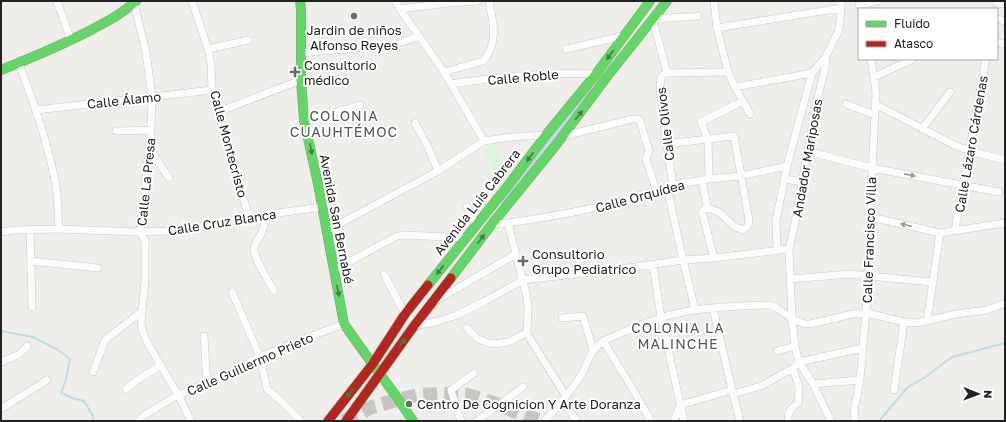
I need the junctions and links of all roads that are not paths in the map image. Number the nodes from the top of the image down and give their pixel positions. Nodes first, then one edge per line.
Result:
1 (57, 1) edge
2 (192, 1) edge
3 (300, 1) edge
4 (395, 1) edge
5 (478, 1) edge
6 (489, 1) edge
7 (650, 1) edge
8 (667, 1) edge
9 (714, 1) edge
10 (878, 1) edge
11 (135, 2) edge
12 (841, 4) edge
13 (996, 4) edge
14 (1005, 4) edge
15 (859, 5) edge
16 (400, 9) junction
17 (698, 16) dead end
18 (653, 19) junction
19 (717, 28) junction
20 (419, 36) junction
21 (624, 36) junction
22 (71, 40) junction
23 (249, 40) dead end
24 (400, 43) dead end
25 (358, 48) dead end
26 (208, 49) junction
27 (566, 49) dead end
28 (301, 53) junction
29 (826, 56) junction
30 (871, 60) edge
31 (911, 60) edge
32 (986, 60) edge
33 (19, 64) junction
34 (1, 70) edge
35 (444, 72) junction
36 (728, 72) junction
37 (667, 73) junction
38 (812, 73) junction
39 (596, 74) junction
40 (874, 77) junction
41 (606, 78) junction
42 (301, 80) junction
43 (590, 81) junction
44 (451, 84) junction
45 (735, 87) junction
46 (212, 90) junction
47 (598, 90) junction
48 (950, 92) dead end
49 (152, 98) junction
50 (743, 101) junction
51 (846, 104) dead end
52 (875, 104) junction
53 (360, 105) dead end
54 (36, 110) junction
55 (218, 112) junction
56 (750, 114) dead end
57 (875, 115) junction
58 (304, 120) junction
59 (415, 123) dead end
60 (922, 129) junction
61 (151, 130) junction
62 (116, 131) dead end
63 (546, 135) junction
64 (562, 136) junction
65 (708, 139) junction
66 (484, 141) junction
67 (666, 144) junction
68 (149, 148) junction
69 (807, 151) junction
70 (970, 151) junction
71 (1005, 160) edge
72 (787, 166) junction
73 (872, 168) junction
74 (438, 171) junction
75 (741, 176) junction
76 (169, 178) dead end
77 (785, 179) junction
78 (706, 180) junction
79 (802, 182) junction
80 (963, 185) junction
81 (670, 186) junction
82 (656, 190) junction
83 (999, 192) dead end
84 (322, 207) junction
85 (467, 207) dead end
86 (707, 207) junction
87 (264, 215) junction
88 (871, 217) junction
89 (249, 218) junction
90 (508, 223) junction
91 (1005, 223) edge
92 (476, 224) junction
93 (492, 224) junction
94 (59, 229) junction
95 (30, 230) junction
96 (955, 230) junction
97 (326, 231) junction
98 (1, 232) edge
99 (140, 232) junction
100 (940, 232) junction
101 (466, 238) junction
102 (789, 249) junction
103 (777, 250) junction
104 (516, 254) junction
105 (714, 258) junction
106 (683, 260) junction
107 (31, 261) junction
108 (653, 265) junction
109 (98, 268) dead end
110 (334, 270) junction
111 (384, 274) dead end
112 (870, 276) junction
113 (790, 279) junction
114 (523, 280) junction
115 (932, 282) junction
116 (274, 291) dead end
117 (232, 292) dead end
118 (434, 302) junction
119 (1005, 303) edge
120 (32, 307) dead end
121 (713, 308) junction
122 (695, 310) junction
123 (141, 312) junction
124 (867, 312) junction
125 (405, 314) junction
126 (661, 317) junction
127 (562, 318) dead end
128 (792, 319) junction
129 (927, 321) junction
130 (904, 322) junction
131 (344, 324) junction
132 (414, 326) junction
133 (467, 328) dead end
134 (527, 334) junction
135 (204, 336) dead end
136 (603, 341) junction
137 (27, 346) dead end
138 (795, 346) junction
139 (863, 348) junction
140 (593, 350) junction
141 (777, 351) dead end
142 (260, 357) junction
143 (1, 362) edge
144 (799, 362) junction
145 (161, 365) junction
146 (372, 365) junction
147 (793, 368) junction
148 (93, 372) dead end
149 (474, 373) dead end
150 (380, 375) junction
151 (47, 380) dead end
152 (860, 380) junction
153 (207, 383) junction
154 (813, 384) junction
155 (523, 387) dead end
156 (126, 389) dead end
157 (894, 390) dead end
158 (732, 392) junction
159 (178, 395) junction
160 (564, 398) junction
161 (680, 405) junction
162 (1, 409) edge
163 (348, 420) edge
164 (139, 421) edge
165 (191, 421) edge
166 (301, 421) edge
167 (328, 421) edge
168 (413, 421) edge
169 (461, 421) edge
170 (477, 421) edge
171 (545, 421) edge
172 (577, 421) edge
173 (651, 421) edge
174 (674, 421) edge
175 (684, 421) edge
176 (740, 421) edge
177 (788, 421) edge
178 (831, 421) edge
179 (855, 421) edge

1 - 22 street
2 - 26 street, Calle Montecristo
3 - 28 street, Avenida San Bernabé
4 - 16 street
5 - 16 street
6 - 35 street
7 - 21 street, Avenida Luis Cabrera
8 - 18 street, Avenida Luis Cabrera
9 - 19 street
10 - 15 street
11 - 22 street
11 - 49 street, Calle La Presa
12 - 19 street
12 - 29 street, Andador Mariposas
13 - 14 street
16 - 20 street
17 - 18 street
18 - 37 street, Calle Olivos
18 - 41 street, Avenida Luis Cabrera
19 - 36 street
20 - 24 street
20 - 35 street
21 - 27 street
21 -> 39 street, Avenida Luis Cabrera
22 - 33 street
23 - 26 street
25 - 28 street
26 - 46 street, Calle Montecristo
28 - 42 street, Avenida San Bernabé
29 - 38 street
29 - 69 street, Andador Mariposas
30 - 40 street, Calle Francisco Villa
31 - 40 street
32 - 70 street, Calle Lázaro Cárdenas
33 - 34 street
33 - 54 street
35 - 44 street
36 - 37 street
36 - 45 street
37 - 67 street, Calle Olivos
38 - 45 street
38 - 72 street, Andador Mariposas
39 - 41 street
39 - 43 street, Avenida Luis Cabrera
39 - 44 street, Calle Roble
40 - 52 street, Calle Francisco Villa
41 - 47 street, Avenida Luis Cabrera
42 - 55 street
42 - 58 street, Avenida San Bernabé
43 - 47 street
43 - 63 street, Avenida Luis Cabrera
44 - 66 street
45 - 50 street
46 - 49 street, Calle Álamo
46 - 55 street, Calle Montecristo
64 -> 47 street, Avenida Luis Cabrera
48 - 60 street
49 - 54 street, Calle Álamo
49 - 61 street, Calle La Presa
50 - 56 street
50 - 65 street
51 - 57 street
52 - 57 street, Calle Francisco Villa
52 - 60 street
53 - 58 street
54 - 94 street
55 - 89 street, Calle Montecristo
57 - 73 street, Calle Francisco Villa
58 -> 84 street, Avenida San Bernabé
59 - 74 street
60 - 70 street
61 - 62 street
61 - 68 street, Calle La Presa
63 - 66 street
63 -> 92 street, Avenida Luis Cabrera
64 - 82 street
64 - 93 street, Avenida Luis Cabrera
65 - 67 street
65 - 75 street
65 - 78 street
66 - 74 street
67 - 81 street, Calle Olivos
68 - 76 street
68 - 99 street, Calle La Presa
69 - 73 street
69 - 79 street, Andador Mariposas
70 - 71 street
70 - 80 street, Calle Lázaro Cárdenas
72 - 75 street, Calle Orquídea
72 - 77 street, Andador Mariposas
73 -> 80 street
73 - 88 street, Calle Francisco Villa
74 - 97 street
75 - 78 street, Calle Orquídea
75 - 86 street
77 - 79 street
77 - 103 street, Andador Mariposas
78 - 81 street, Calle Orquídea
78 - 86 street
79 - 102 street, Andador Mariposas
80 - 83 street
80 - 96 street, Calle Lázaro Cárdenas
81 - 82 street, Calle Orquídea
81 - 106 street, Calle Olivos
82 - 90 street, Calle Orquídea
84 - 87 street, Calle Cruz Blanca
84 - 97 street, Avenida San Bernabé
85 - 92 street
86 - 105 street
87 - 89 street, Calle Cruz Blanca
87 - 116 street
100 -> 88 street
88 - 112 street, Calle Francisco Villa
89 - 99 street, Calle Cruz Blanca
90 - 93 street, Calle Orquídea
90 - 104 street
91 - 96 street
92 - 101 street, Avenida Luis Cabrera
118 -> 93 street, Avenida Luis Cabrera
94 - 95 street, Calle Cruz Blanca
94 - 99 street, Calle Cruz Blanca
95 - 98 street, Calle Cruz Blanca
95 - 107 street
96 - 100 street
97 - 110 street, Avenida San Bernabé
99 - 123 street, Calle La Presa
100 - 115 street
101 - 110 street
101 -> 125 street, Avenida Luis Cabrera
102 - 103 street
102 - 113 street, Andador Mariposas
103 - 105 street
104 - 114 street
104 - 118 street
105 - 106 street
106 - 108 street
106 - 122 street, Calle Olivos
107 - 109 street
107 - 120 street
108 - 114 street
108 - 126 street
110 -> 131 street, Avenida San Bernabé
111 - 125 street
112 - 113 street
112 - 115 street
112 - 124 street, Calle Francisco Villa
113 - 128 street, Andador Mariposas
114 - 132 street
114 - 134 street
115 - 129 street
117 - 142 street
118 - 132 street, Avenida Luis Cabrera
119 - 129 street
121 - 122 street
121 - 128 street
121 - 158 street
122 - 126 street
123 - 145 street, Calle La Presa
123 - 148 street
124 - 128 street
124 - 130 street
124 - 139 street, Calle Francisco Villa
125 - 146 street, Avenida Luis Cabrera
126 - 136 street
126 - 161 street
127 - 140 street
128 - 138 street, Andador Mariposas
129 - 130 street
130 - 157 street
131 - 142 street, Calle Guillermo Prieto
131 - 146 street, Avenida San Bernabé
150 -> 132 street, Avenida Luis Cabrera
133 - 134 street
134 - 160 street
135 - 153 street
136 - 140 street
136 - 173 street
137 - 143 street
138 - 141 street
138 - 144 street, Andador Mariposas
139 - 144 street
139 - 152 street, Calle Francisco Villa
140 - 160 street
142 - 153 street, Calle Guillermo Prieto
142 - 166 street
144 - 147 street
144 - 154 street, Andador Mariposas
145 - 156 street
145 - 159 street, Calle La Presa
146 - 150 street, Avenida San Bernabé
146 -> 167 street, Avenida Luis Cabrera
147 - 158 street
147 - 177 street
149 - 169 street
150 - 163 street, Avenida Luis Cabrera
150 - 168 street, Avenida San Bernabé
151 - 162 street
152 - 154 street
152 - 179 street, Calle Francisco Villa
153 - 159 street, Calle Guillermo Prieto
154 - 178 street, Andador Mariposas
155 - 170 street
158 - 161 street
158 - 176 street
159 - 164 street, Calle Guillermo Prieto
159 - 165 street, Calle La Presa
160 - 171 street
160 - 172 street
161 - 174 street
161 - 175 street

